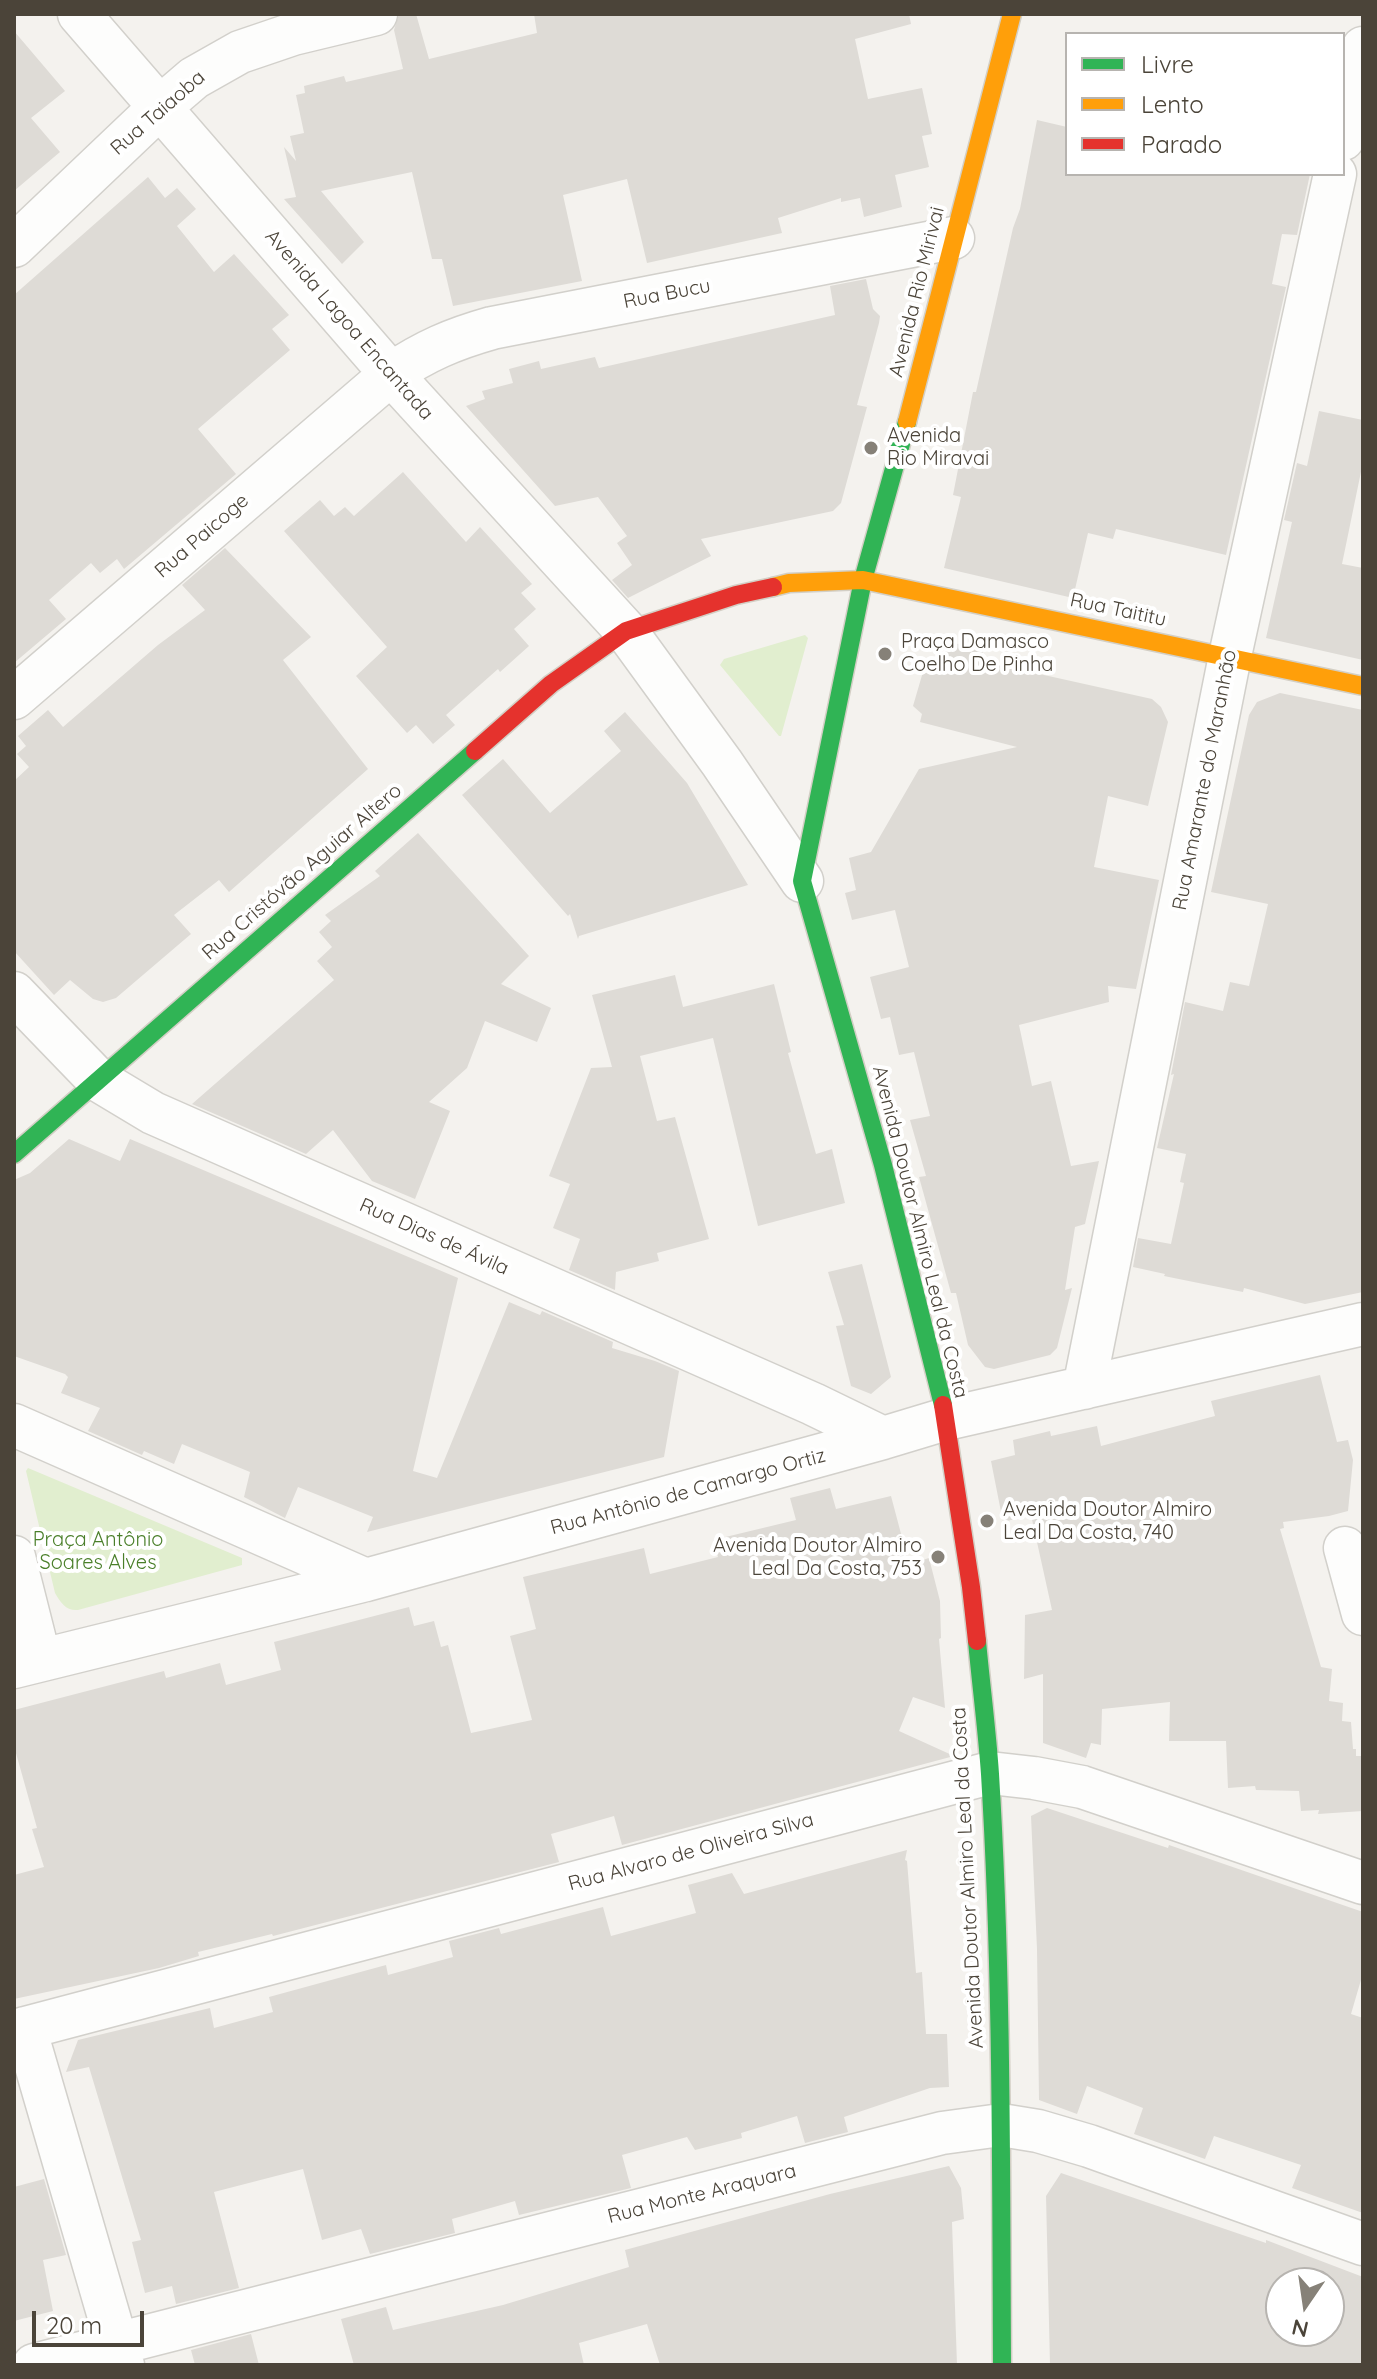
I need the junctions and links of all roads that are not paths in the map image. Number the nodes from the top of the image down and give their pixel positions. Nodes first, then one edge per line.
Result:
1 (79, 14) edge
2 (376, 14) edge
3 (1012, 14) edge
4 (1363, 48) edge
5 (159, 108) junction
6 (1345, 130) edge
7 (1335, 176) edge
8 (953, 238) junction
9 (14, 246) edge
10 (391, 374) junction
11 (863, 580) junction
12 (626, 631) junction
13 (1230, 656) junction
14 (1363, 686) edge
15 (14, 698) edge
16 (802, 881) junction
17 (14, 993) edge
18 (98, 1080) junction
19 (14, 1154) edge
20 (1363, 1324) edge
21 (1084, 1388) junction
22 (946, 1419) junction
23 (14, 1425) edge
24 (883, 1438) junction
25 (1345, 1548) dead end
26 (14, 1557) edge
27 (366, 1580) junction
28 (1363, 1614) edge
29 (27, 1663) edge
30 (990, 1773) junction
31 (1363, 1883) edge
32 (19, 2029) edge
33 (1001, 2125) junction
34 (1363, 2244) edge
35 (119, 2354) edge
36 (34, 2365) edge
37 (1002, 2365) edge

1 - 5 street, Avenida Lagoa Encantada
2 - 5 street, Rua Taiaoba
3 - 8 street, Avenida Rio Mirivai
4 - 6 street
5 - 9 street, Rua Taiaoba
5 - 10 street, Avenida Lagoa Encantada
7 - 13 street, Rua Amarante do Maranhão
8 - 10 street, Rua Bucu
8 - 11 street, Avenida Rio Mirivai
10 - 12 street, Avenida Lagoa Encantada
10 - 15 street, Rua Paicoge
11 - 12 street, Rua Taititu
11 - 13 street, Rua Taititu
11 - 16 street, Avenida Rio Mirivai
12 - 16 street, Avenida Lagoa Encantada
12 - 18 street, Rua Cristóvão Aguiar Altero
13 - 14 street, Rua Taititu
13 - 21 street, Rua Amarante do Maranhão
16 - 22 street, Avenida Doutor Almiro Leal da Costa
17 - 18 street, Rua Dias de Ávila
18 - 19 street, Rua Cristóvão Aguiar Altero
18 - 24 street, Rua Dias de Ávila
20 - 21 street, Rua Antônio de Camargo Ortiz
21 - 22 street, Rua Antônio de Camargo Ortiz
22 - 24 street, Rua Antônio de Camargo Ortiz
22 - 30 street, Avenida Doutor Almiro Leal da Costa
23 - 27 street
24 - 27 street, Rua Antônio de Camargo Ortiz
25 - 28 street
26 - 29 street
27 - 29 street, Rua Antônio de Camargo Ortiz
30 - 31 street, Rua Alvaro de Oliveira Silva
30 - 32 street, Rua Alvaro de Oliveira Silva
30 - 33 street, Avenida Doutor Almiro Leal da Costa
32 - 35 street
33 - 34 street, Rua Monte Araquara
33 - 35 street, Rua Monte Araquara
33 - 37 street, Avenida Doutor Almiro Leal da Costa
35 - 36 street, Rua Monte Araquara

